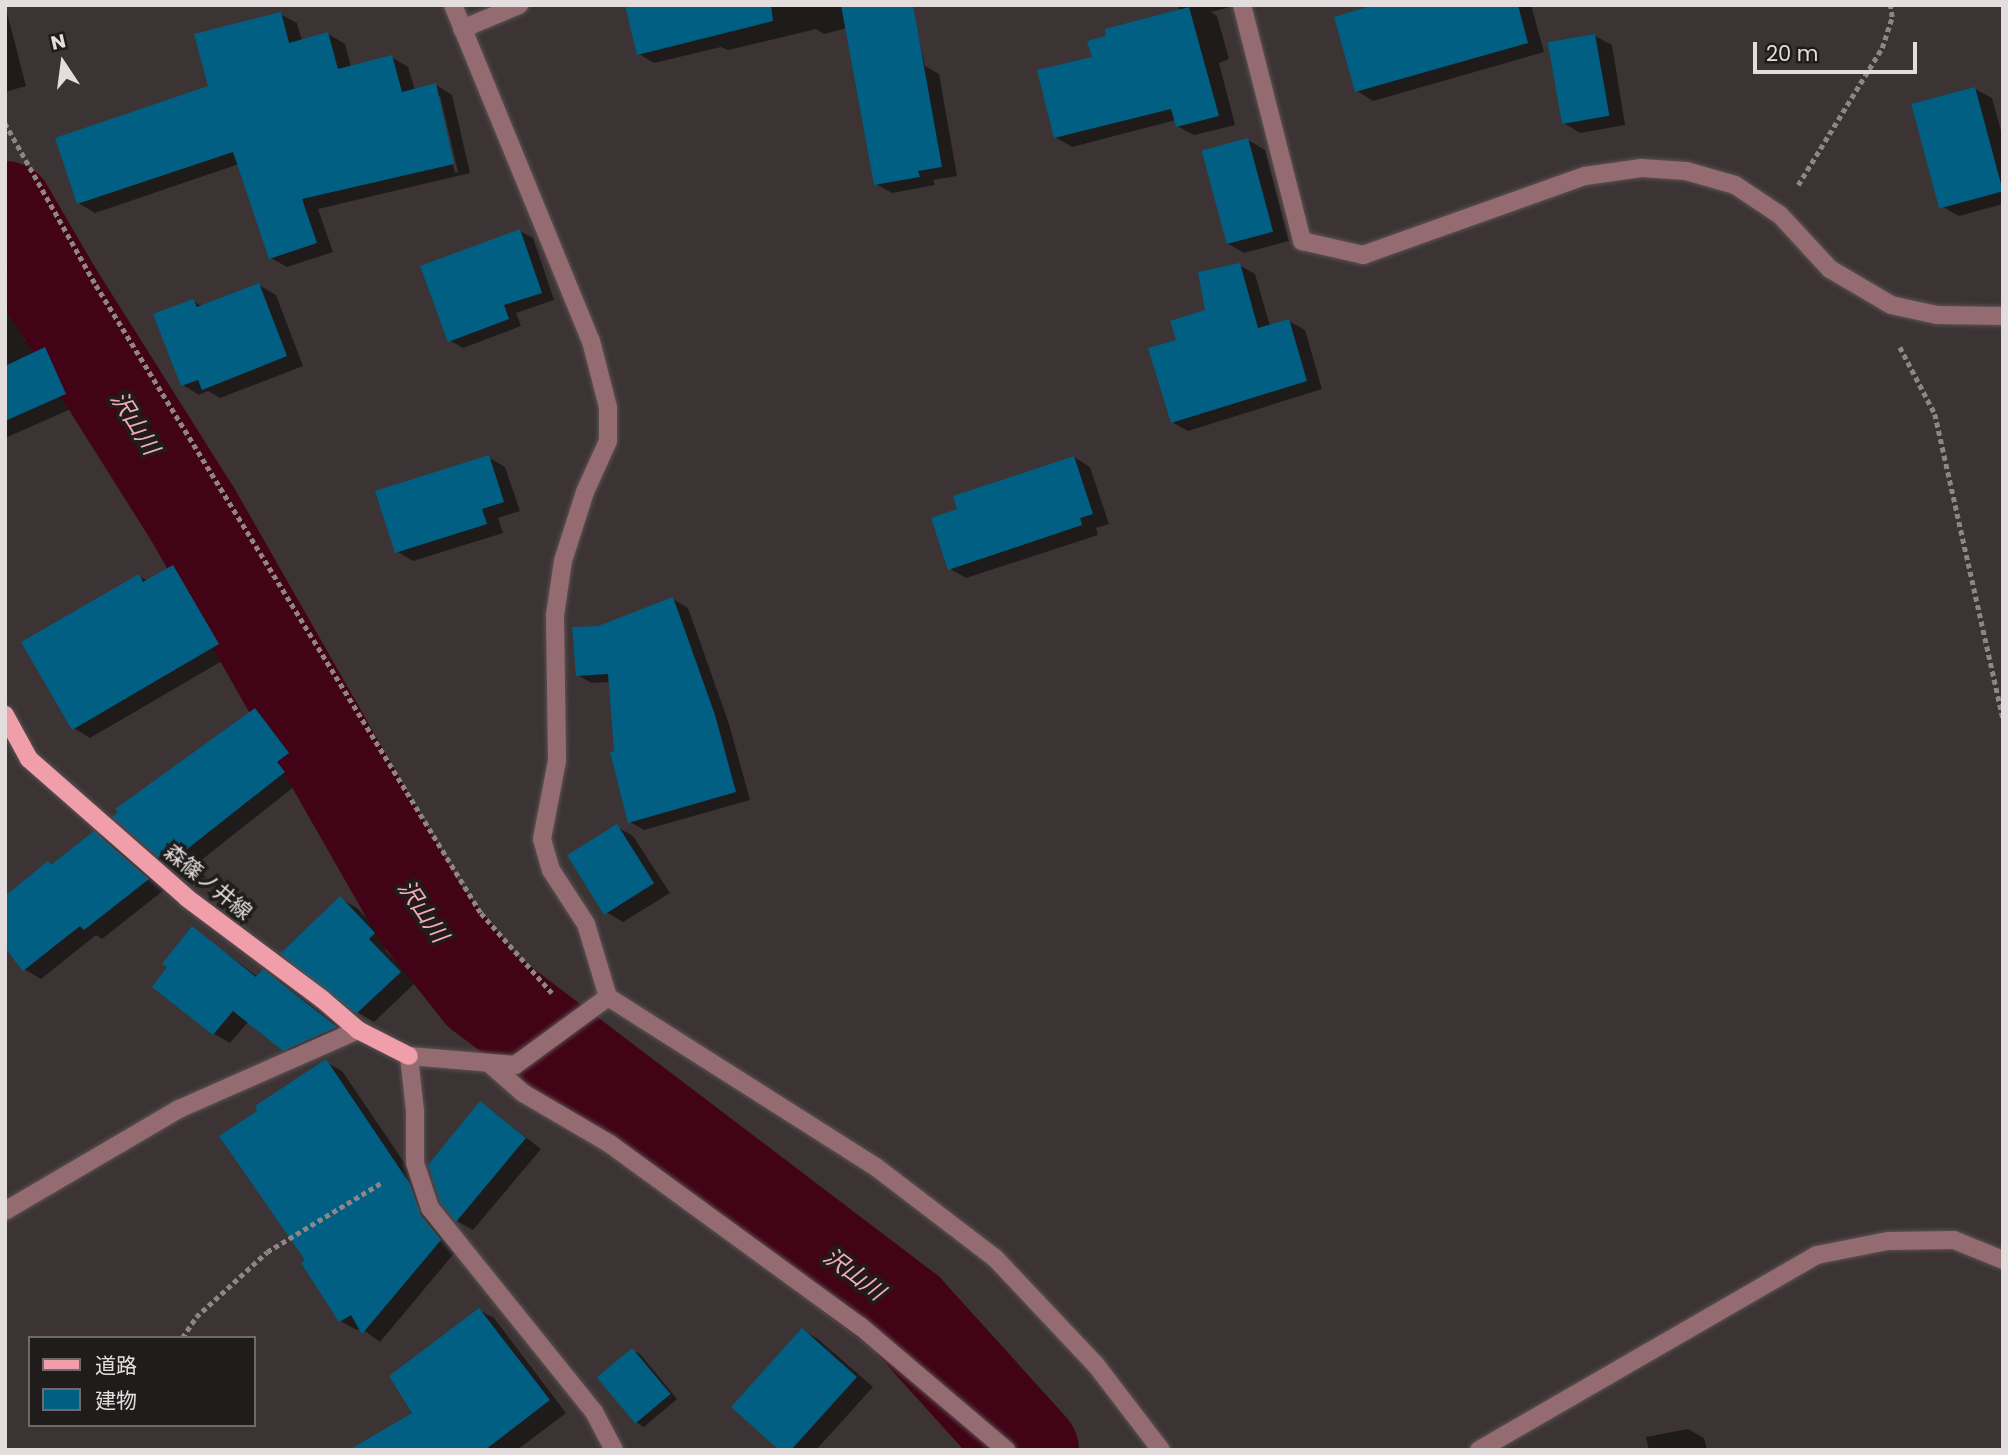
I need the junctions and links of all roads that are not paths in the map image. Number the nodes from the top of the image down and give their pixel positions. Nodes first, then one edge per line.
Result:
1 (453, 5) edge
2 (519, 5) edge
3 (1242, 5) edge
4 (462, 29) junction
5 (2003, 316) edge
6 (5, 715) edge
7 (608, 997) junction
8 (358, 1030) junction
9 (409, 1056) junction
10 (490, 1064) junction
11 (5, 1210) edge
12 (2003, 1260) edge
13 (614, 1450) edge
14 (1006, 1450) edge
15 (1161, 1450) edge
16 (1479, 1450) edge

1 - 4 street
2 - 4 street
3 - 5 street
4 - 7 street
6 - 8 main road, 森篠ノ井線
7 - 10 street
7 - 15 street
8 - 9 main road, 森篠ノ井線
8 - 11 street
9 - 10 street
9 - 13 street
10 - 14 street
12 - 16 street

